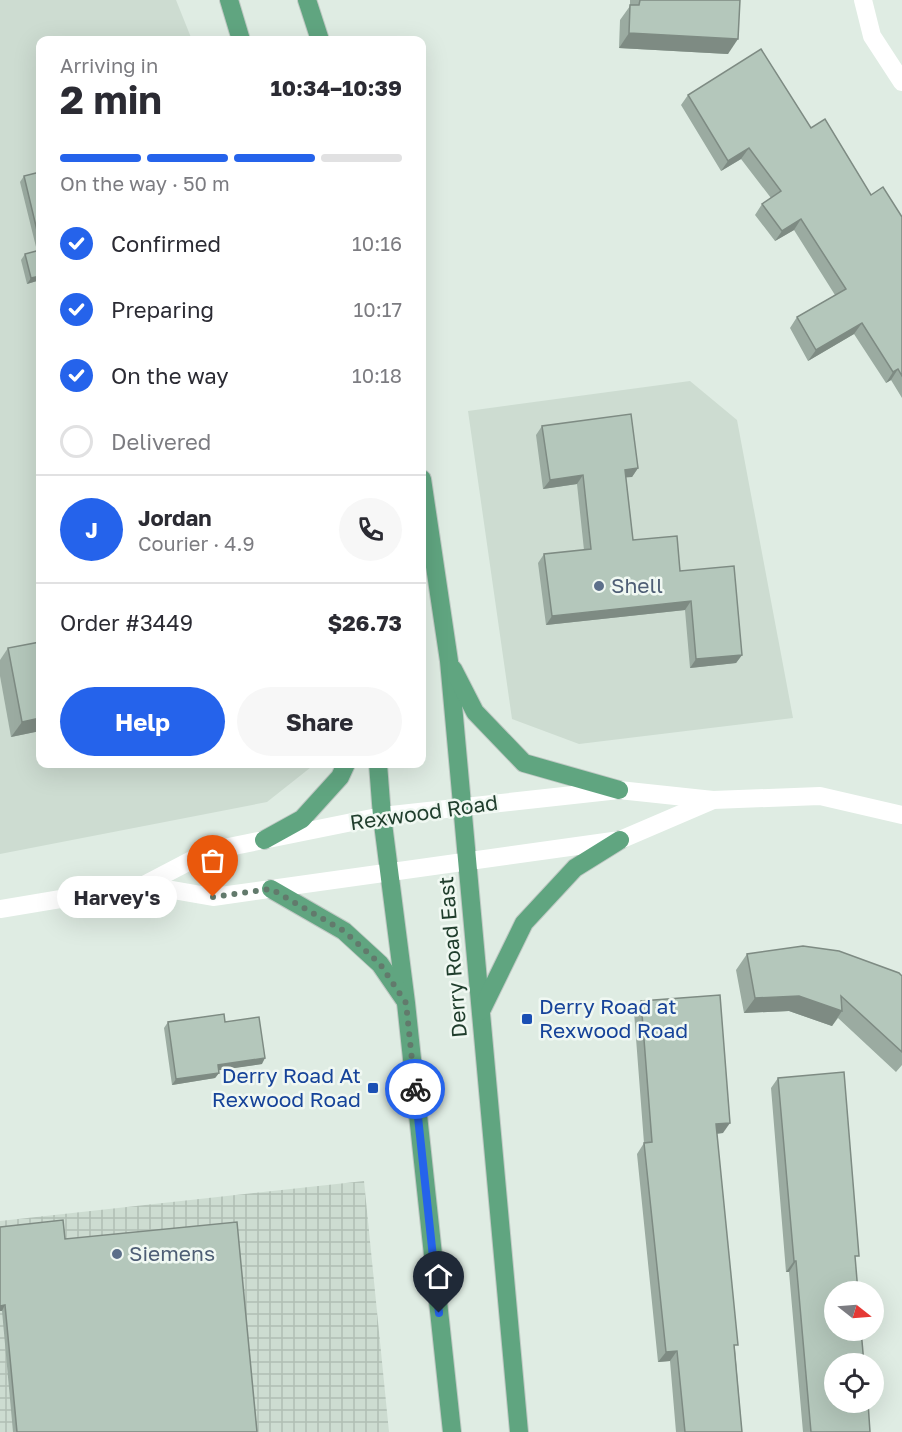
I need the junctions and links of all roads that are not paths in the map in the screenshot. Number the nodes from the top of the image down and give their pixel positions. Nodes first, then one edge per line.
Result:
1 (229, 0) edge
2 (307, 0) edge
3 (863, 0) edge
4 (241, 36) edge
5 (319, 36) edge
6 (902, 82) edge
7 (426, 506) edge
8 (449, 661) junction
9 (344, 768) edge
10 (378, 768) edge
11 (619, 790) junction
12 (713, 800) junction
13 (460, 807) junction
14 (902, 815) edge
15 (382, 816) junction
16 (264, 840) junction
17 (620, 840) junction
18 (468, 862) junction
19 (391, 873) junction
20 (144, 885) junction
21 (271, 889) junction
22 (0, 909) edge
23 (406, 1003) junction
24 (480, 1012) junction
25 (452, 1432) edge
26 (519, 1432) edge

1 - 4 main road
2 - 5 main road
3 - 6 street
7 - 8 main road, Derry Road East
8 - 11 main road
8 - 13 main road, Derry Road East
9 - 16 main road
10 - 15 main road
11 - 12 street, Rexwood Road
11 - 13 street, Rexwood Road
12 - 14 street, Rexwood Road
12 - 17 street, Rexwood Road
13 - 15 street, Rexwood Road
13 - 18 main road, Derry Road East
15 - 16 street, Rexwood Road
15 - 19 main road
16 - 20 street, Rexwood Road
17 - 18 street, Rexwood Road
17 - 24 main road
18 - 19 street, Rexwood Road
18 - 24 main road, Derry Road East
19 - 21 street, Rexwood Road
19 - 23 main road
20 - 21 street, Rexwood Road
20 - 22 street, Rexwood Road
21 - 23 main road
23 - 25 main road
24 - 26 main road, Derry Road East

